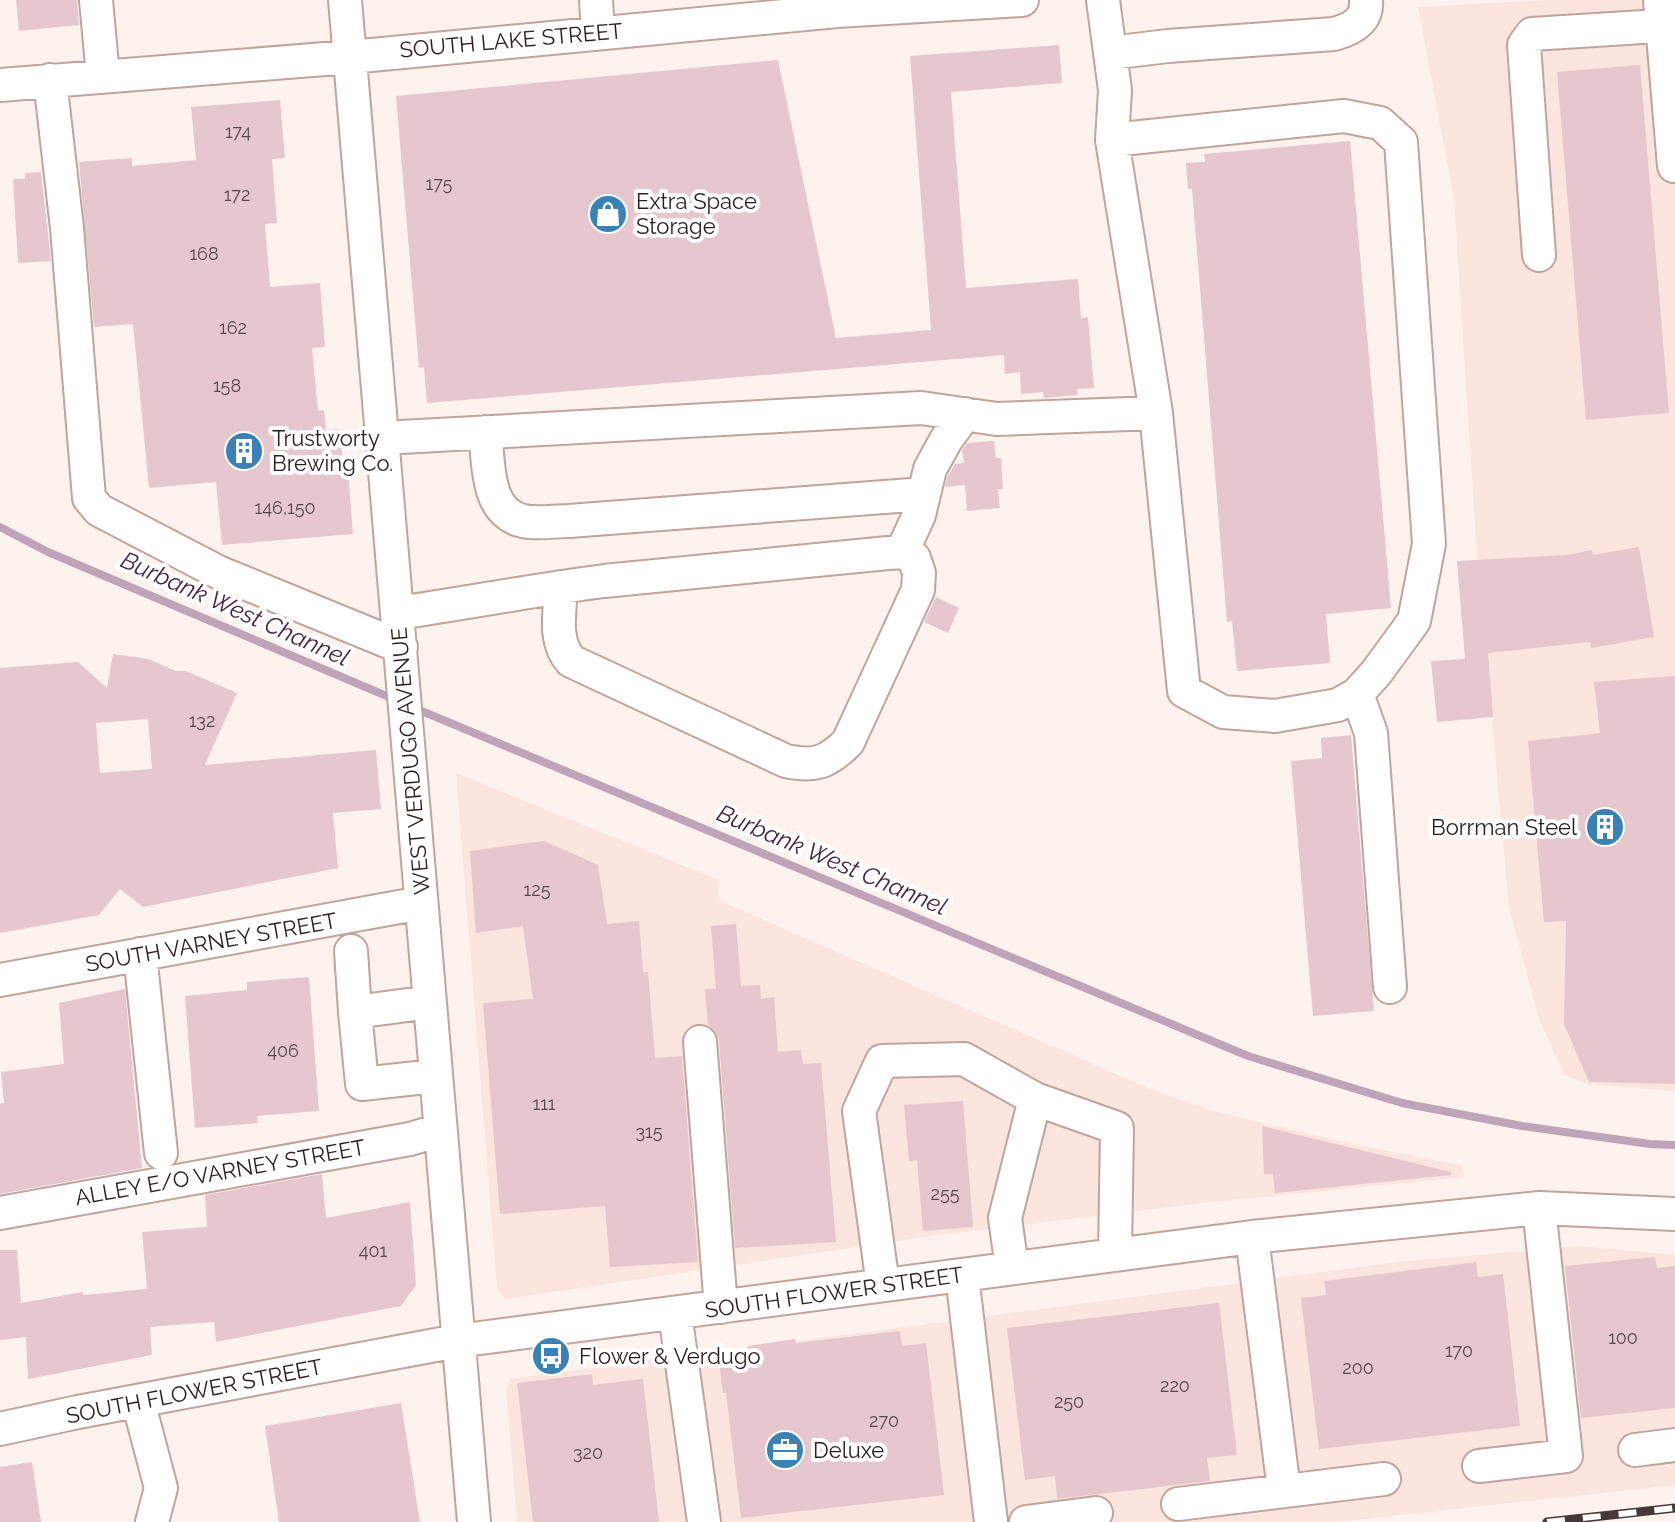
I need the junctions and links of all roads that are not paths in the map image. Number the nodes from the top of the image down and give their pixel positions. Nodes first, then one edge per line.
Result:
1 (96, 0) edge
2 (345, 0) edge
3 (596, 0) edge
4 (1022, 0) edge
5 (1103, 0) edge
6 (1366, 0) edge
7 (836, 5) edge
8 (1666, 17) edge
9 (598, 32) junction
10 (1110, 53) junction
11 (350, 57) junction
12 (103, 76) junction
13 (50, 80) junction
14 (0, 85) edge
15 (1112, 140) junction
16 (1674, 166) edge
17 (1539, 255) dead end
18 (1156, 413) junction
19 (965, 414) junction
20 (485, 432) junction
21 (383, 438) junction
22 (924, 494) junction
23 (902, 552) junction
24 (561, 587) junction
25 (398, 613) junction
26 (402, 663) junction
27 (1357, 694) junction
28 (421, 903) junction
29 (351, 951) dead end
30 (140, 954) junction
31 (0, 980) edge
32 (1390, 987) dead end
33 (430, 1002) junction
34 (355, 1012) junction
35 (700, 1042) dead end
36 (435, 1076) junction
37 (1035, 1099) junction
38 (440, 1130) junction
39 (161, 1153) dead end
40 (1539, 1208) junction
41 (0, 1213) edge
42 (1675, 1214) edge
43 (1252, 1237) junction
44 (1115, 1255) junction
45 (1012, 1268) junction
46 (962, 1275) junction
47 (883, 1285) junction
48 (721, 1307) junction
49 (675, 1313) junction
50 (457, 1341) junction
51 (138, 1401) junction
52 (0, 1429) edge
53 (1675, 1445) edge
54 (1635, 1450) dead end
55 (1479, 1466) dead end
56 (1384, 1479) dead end
57 (1284, 1490) junction
58 (1178, 1504) dead end
59 (1096, 1513) dead end
60 (152, 1522) edge
61 (474, 1522) edge
62 (704, 1522) edge
63 (991, 1522) edge
64 (1026, 1522) edge

1 - 12 street
2 - 11 street, WEST VERDUGO AVENUE
3 - 9 street
4 - 7 street, SOUTH LAKE STREET
5 - 10 street
6 - 10 street
7 - 9 street, SOUTH LAKE STREET
8 - 16 street
8 - 17 street
9 - 11 street, SOUTH LAKE STREET
10 - 15 street
11 - 12 street, SOUTH LAKE STREET
11 - 21 street, WEST VERDUGO AVENUE
12 - 13 street, SOUTH LAKE STREET
13 - 14 street, SOUTH LAKE STREET
13 - 26 street
15 - 18 street
15 - 27 street
18 - 19 street
18 - 27 street
19 - 20 street
19 - 22 street
20 - 21 street
20 - 22 street
21 - 25 street, WEST VERDUGO AVENUE
22 - 23 street
23 - 24 street
23 - 24 street
24 - 25 street
25 - 26 street, WEST VERDUGO AVENUE
26 - 28 street, WEST VERDUGO AVENUE
27 - 32 street
28 - 30 street, SOUTH VARNEY STREET
28 - 33 street, WEST VERDUGO AVENUE
29 - 34 street
30 - 31 street, SOUTH VARNEY STREET
30 - 39 street
33 - 34 street
33 - 36 street, WEST VERDUGO AVENUE
34 - 36 street
35 - 48 street
36 - 38 street, WEST VERDUGO AVENUE
37 - 44 street
37 - 45 street
37 - 47 street
38 - 41 street, ALLEY E/O VARNEY STREET
38 - 50 street, WEST VERDUGO AVENUE
40 - 42 street, SOUTH FLOWER STREET
40 - 43 street, SOUTH FLOWER STREET
40 - 55 street
43 - 44 street, SOUTH FLOWER STREET
43 - 57 street
44 - 45 street, SOUTH FLOWER STREET
45 - 46 street, SOUTH FLOWER STREET
46 - 47 street, SOUTH FLOWER STREET
46 - 63 street
47 - 48 street, SOUTH FLOWER STREET
48 - 49 street, SOUTH FLOWER STREET
49 - 50 street, SOUTH FLOWER STREET
49 - 62 street
50 - 51 street, SOUTH FLOWER STREET
50 - 61 street, WEST VERDUGO AVENUE
51 - 52 street, SOUTH FLOWER STREET
51 - 60 street
53 - 54 street
56 - 57 street
57 - 58 street
59 - 64 street

